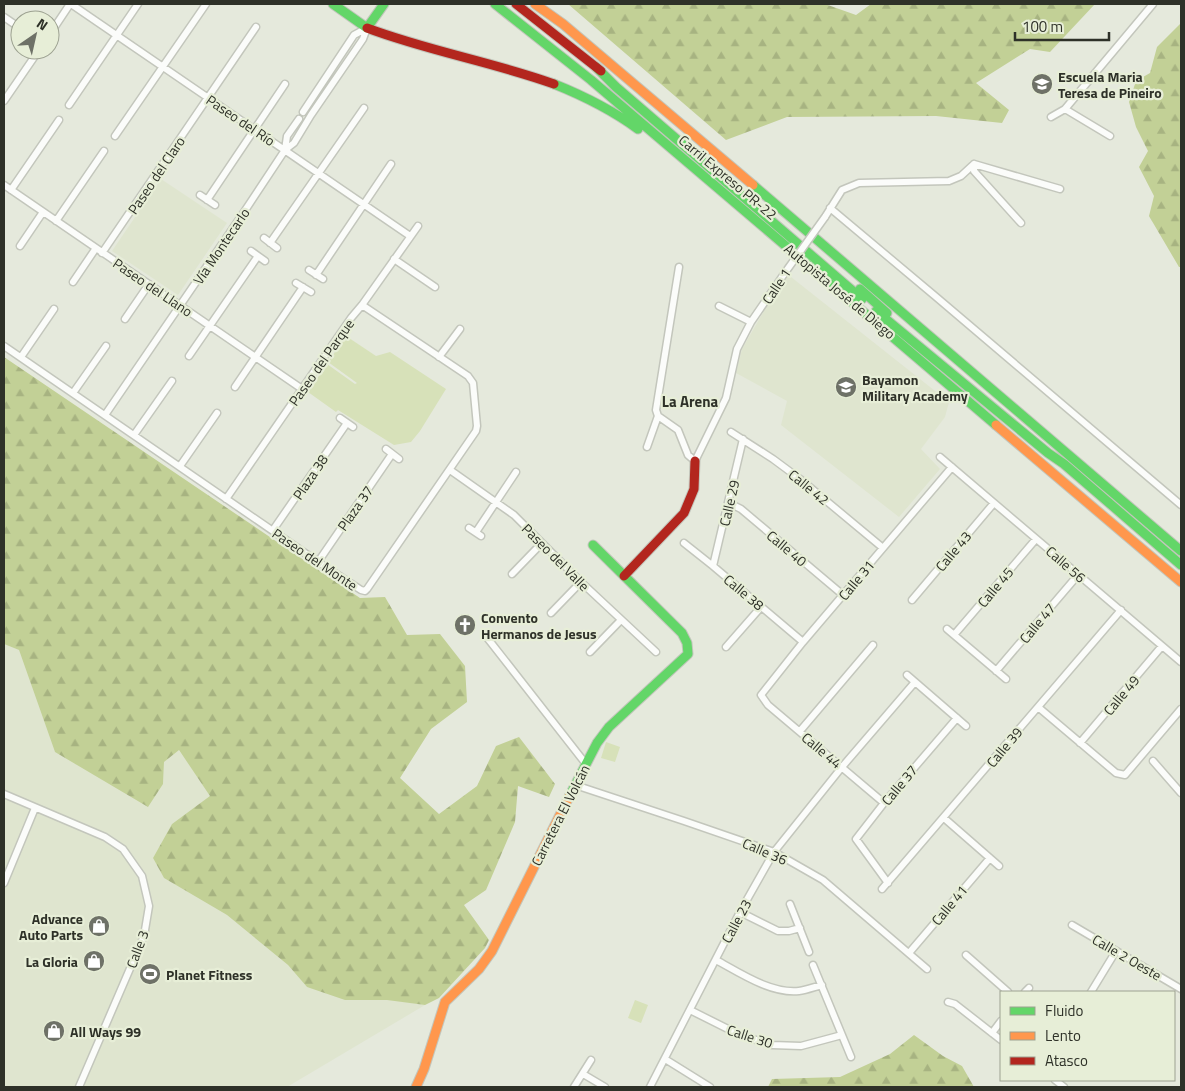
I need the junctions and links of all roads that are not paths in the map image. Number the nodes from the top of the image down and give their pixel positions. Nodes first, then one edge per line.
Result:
1 (71, 4) edge
2 (138, 4) edge
3 (206, 4) edge
4 (333, 4) edge
5 (384, 4) edge
6 (495, 4) edge
7 (516, 4) edge
8 (536, 4) edge
9 (1154, 4) edge
10 (60, 20) edge
11 (256, 27) dead end
12 (367, 28) junction
13 (117, 35) junction
14 (32, 60) edge
15 (163, 66) junction
16 (285, 84) dead end
17 (208, 98) junction
18 (4, 101) edge
19 (69, 105) dead end
20 (364, 108) dead end
21 (1065, 109) junction
22 (1051, 117) dead end
23 (59, 120) dead end
24 (254, 129) junction
25 (114, 136) dead end
26 (1110, 136) dead end
27 (285, 150) junction
28 (104, 151) dead end
29 (974, 164) junction
30 (318, 173) junction
31 (395, 174) dead end
32 (4, 185) edge
33 (718, 188) junction
34 (1060, 189) dead end
35 (11, 190) junction
36 (200, 195) dead end
37 (207, 200) junction
38 (215, 205) dead end
39 (364, 205) junction
40 (830, 208) junction
41 (44, 212) junction
42 (56, 221) junction
43 (1021, 223) dead end
44 (418, 226) dead end
45 (410, 236) junction
46 (264, 238) dead end
47 (270, 243) junction
48 (20, 246) dead end
49 (96, 248) junction
50 (277, 248) dead end
51 (251, 251) dead end
52 (102, 253) junction
53 (258, 256) junction
54 (394, 259) junction
55 (264, 261) dead end
56 (679, 267) dead end
57 (309, 270) dead end
58 (316, 275) junction
59 (323, 279) dead end
60 (73, 282) dead end
61 (296, 283) dead end
62 (148, 284) junction
63 (435, 287) dead end
64 (303, 288) junction
65 (310, 292) dead end
66 (362, 305) junction
67 (180, 306) junction
68 (719, 306) dead end
69 (54, 310) dead end
70 (125, 319) dead end
71 (752, 322) junction
72 (210, 326) junction
73 (460, 328) dead end
74 (4, 346) edge
75 (106, 346) dead end
76 (189, 356) dead end
77 (255, 357) junction
78 (439, 357) junction
79 (21, 358) junction
80 (172, 381) dead end
81 (235, 387) dead end
82 (302, 389) junction
83 (74, 394) junction
84 (217, 412) dead end
85 (105, 415) junction
86 (658, 416) junction
87 (340, 418) dead end
88 (347, 423) junction
89 (353, 427) dead end
90 (731, 432) dead end
91 (134, 435) junction
92 (743, 440) junction
93 (647, 447) dead end
94 (386, 449) dead end
95 (392, 454) junction
96 (940, 457) dead end
97 (399, 458) dead end
98 (695, 461) junction
99 (180, 466) junction
100 (952, 467) junction
101 (450, 470) junction
102 (516, 472) dead end
103 (226, 498) junction
104 (496, 502) junction
105 (994, 502) junction
106 (729, 503) junction
107 (1181, 505) edge
108 (273, 530) junction
109 (475, 532) dead end
110 (1036, 539) junction
111 (542, 543) junction
112 (684, 543) dead end
113 (593, 545) dead end
114 (883, 548) junction
115 (1181, 551) edge
116 (318, 562) junction
117 (1181, 565) edge
118 (713, 566) junction
119 (512, 574) dead end
120 (1078, 575) junction
121 (624, 576) junction
122 (581, 582) junction
123 (1181, 582) edge
124 (843, 595) junction
125 (912, 600) dead end
126 (761, 607) junction
127 (1120, 610) junction
128 (551, 613) dead end
129 (621, 620) junction
130 (947, 629) dead end
131 (726, 633) dead end
132 (485, 635) dead end
133 (954, 636) junction
134 (733, 639) junction
135 (803, 642) junction
136 (873, 646) dead end
137 (1162, 646) junction
138 (726, 647) dead end
139 (590, 652) dead end
140 (656, 652) dead end
141 (1181, 662) edge
142 (996, 671) junction
143 (907, 675) dead end
144 (1006, 679) dead end
145 (915, 682) junction
146 (761, 695) joint
147 (1038, 707) junction
148 (1181, 709) edge
149 (957, 718) junction
150 (966, 726) dead end
151 (800, 731) junction
152 (1080, 743) junction
153 (1153, 760) dead end
154 (586, 764) junction
155 (842, 767) junction
156 (575, 785) junction
157 (1181, 793) edge
158 (4, 794) edge
159 (884, 803) junction
160 (35, 808) junction
161 (944, 818) junction
162 (774, 852) junction
163 (990, 858) junction
164 (999, 866) dead end
165 (4, 882) edge
166 (888, 883) junction
167 (882, 889) dead end
168 (790, 904) dead end
169 (740, 912) junction
170 (1072, 925) dead end
171 (800, 928) junction
172 (1116, 951) junction
173 (809, 952) dead end
174 (909, 953) junction
175 (966, 955) dead end
176 (716, 960) junction
177 (813, 965) dead end
178 (927, 969) dead end
179 (822, 985) junction
180 (1181, 989) edge
181 (1007, 991) edge
182 (1092, 991) edge
183 (948, 1002) dead end
184 (690, 1010) junction
185 (1000, 1022) edge
186 (992, 1033) junction
187 (842, 1035) junction
188 (1000, 1039) edge
189 (851, 1058) dead end
190 (665, 1059) junction
191 (591, 1060) dead end
192 (583, 1074) junction
193 (79, 1087) edge
194 (416, 1087) edge
195 (574, 1087) edge
196 (605, 1087) edge
197 (650, 1087) edge
198 (710, 1087) edge

1 - 10 street
1 - 13 street, Paseo del Río
2 - 13 street
3 - 15 street
4 - 12 main road
5 - 12 main road
6 - 33 main road, Autopista José de Diego
7 - 117 main road, Carril Expreso PR-22
8 - 115 main road, Autopista José de Diego
9 - 21 street
11 - 17 street, Paseo del Claro
12 - 27 street, Vía Montecarlo
12 - 27 street, Vía Montecarlo
12 - 33 main road
13 - 15 street, Paseo del Río
13 - 19 street
14 - 18 street
15 - 17 street, Paseo del Río
15 - 25 street
16 - 24 street
17 - 24 street, Paseo del Río
17 - 52 street, Paseo del Claro
20 - 30 street
21 - 22 street
21 - 26 street
23 - 35 street
24 - 27 street, Paseo del Río
24 - 37 street
27 - 30 street, Paseo del Río
27 - 67 street, Vía Montecarlo
28 - 42 street
29 - 34 street
29 - 40 street, Calle 1
29 - 43 street
30 - 39 street, Paseo del Río
30 - 47 street
31 - 39 street
32 - 35 street, Paseo del Llano
33 - 123 main road, Autopista José de Diego
35 - 41 street, Paseo del Llano
36 - 37 street
37 - 38 street
39 - 45 street, Paseo del Río
39 - 58 street
40 - 71 street, Calle 1, bridge
40 - 107 street
41 - 42 street, Paseo del Llano
41 - 48 street
42 - 49 street, Paseo del Llano
44 - 45 street, Paseo del Parque
45 - 54 street, Paseo del Parque
46 - 47 street
47 - 50 street
49 - 52 street, Paseo del Llano
49 - 60 street
51 - 53 street
52 - 62 street, Paseo del Llano
53 - 55 street
53 - 72 street
54 - 63 street
54 - 66 street, Paseo del Parque
56 - 86 street
57 - 58 street
58 - 59 street
61 - 64 street
62 - 67 street, Paseo del Llano
62 - 70 street
64 - 65 street
64 - 77 street
66 - 78 street, Paseo del Monte
66 - 82 street, Paseo del Parque
67 - 72 street, Paseo del Llano
67 - 85 street, Vía Montecarlo
68 - 71 street
69 - 79 street
71 - 98 street, Calle 1
72 - 76 street
72 - 77 street, Paseo del Llano
73 - 78 street
74 - 79 street, Paseo del Monte
75 - 83 street
77 - 81 street
77 - 82 street, Paseo del Llano
78 - 101 street, Paseo del Monte
79 - 83 street, Paseo del Monte
80 - 91 street
82 - 103 street, Paseo del Parque
83 - 85 street, Paseo del Monte
84 - 99 street
85 - 91 street, Paseo del Monte
86 - 93 street
86 - 98 street
87 - 88 street
88 - 89 street
88 - 108 street, Plaza 38
90 - 92 street, Calle 42
91 - 99 street, Paseo del Monte
92 - 106 street, Calle 29
92 - 114 street, Calle 42
94 - 95 street
95 - 97 street
95 - 116 street, Plaza 37
96 - 100 street, Calle 56
98 - 121 main road
99 - 103 street, Paseo del Monte
100 - 105 street, Calle 56
100 - 114 street, Calle 31
101 - 104 street, Paseo del Valle
101 - 116 street, Paseo del Monte
102 - 104 street
103 - 108 street, Paseo del Monte
104 - 109 street
104 - 111 street, Paseo del Valle
105 - 110 street, Calle 56
105 - 125 street, Calle 43
106 - 118 street, Calle 29
106 - 124 street, Calle 40
108 - 116 street, Paseo del Monte
110 - 120 street, Calle 56
110 - 133 street, Calle 45
111 - 119 street
111 - 122 street, Paseo del Valle
112 - 118 street, Calle 38
113 - 121 main road, Carretera El Volcán
114 - 124 street, Calle 31
118 - 126 street, Calle 38
120 - 127 street, Calle 56
120 - 142 street, Calle 47
121 - 154 main road, Carretera El Volcán
122 - 128 street
122 - 129 street, Paseo del Valle
124 - 135 street, Calle 31
126 - 134 street
126 - 135 street, Calle 38
127 - 137 street, Calle 56
127 - 147 street, Calle 39
129 - 139 street
129 - 140 street, Paseo del Valle
130 - 133 street
131 - 134 street
132 - 154 street
133 - 142 street
134 - 138 street
135 - 146 street, Calle 31
136 - 151 street
137 - 141 street, Calle 56
137 - 152 street, Calle 49
142 - 144 street
143 - 145 street
145 - 149 street
145 - 155 street, Calle 23
146 - 151 street, Calle 44
147 - 152 street
147 - 161 street, Calle 39
148 - 152 street
149 - 150 street
149 - 159 street, Calle 37
151 - 155 street, Calle 44
153 - 157 street
154 - 156 main road, Carretera El Volcán
155 - 159 street, Calle 44
155 - 162 street, Calle 23
156 - 162 street, Calle 36
156 - 194 main road, Carretera El Volcán
158 - 160 street, Calle 3
159 - 166 street, Calle 37
160 - 165 street
160 - 193 street, Calle 3
161 - 163 street
161 - 166 street, Calle 39
162 - 169 street, Calle 23
162 - 174 street, Calle 36
163 - 164 street
163 - 174 street, Calle 41
166 - 167 street, Calle 39
168 - 171 street
169 - 171 street
169 - 176 street, Calle 23
170 - 172 street, Calle 2 Oeste
171 - 173 street
172 - 180 street, Calle 2 Oeste
172 - 182 street
174 - 178 street, Calle 36
175 - 181 street
176 - 179 street
176 - 184 street, Calle 23
177 - 179 street
179 - 187 street
183 - 186 street
184 - 187 street, Calle 30
184 - 190 street, Calle 23
185 - 186 street
186 - 188 street
187 - 189 street
190 - 197 street, Calle 23
190 - 198 street
191 - 192 street
192 - 195 street
192 - 196 street

